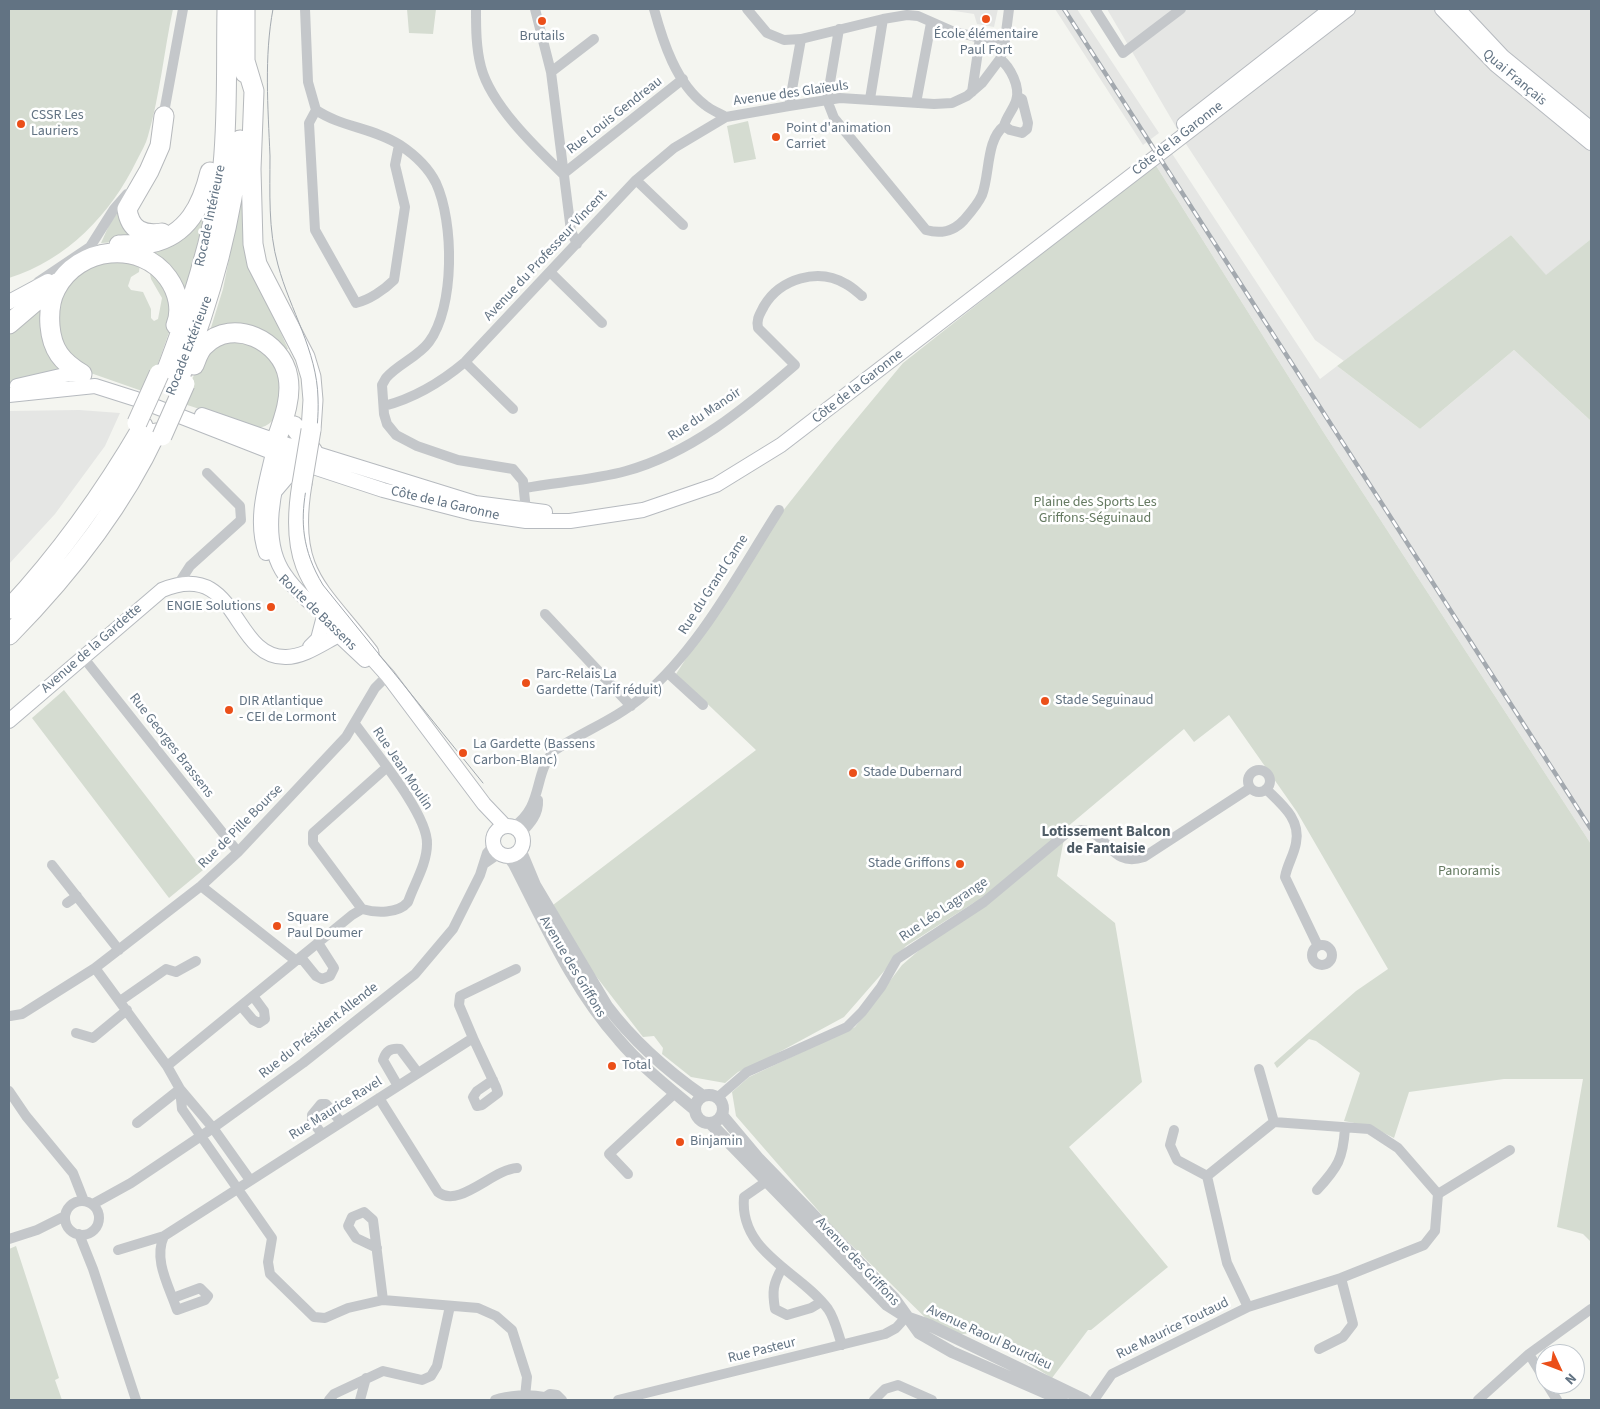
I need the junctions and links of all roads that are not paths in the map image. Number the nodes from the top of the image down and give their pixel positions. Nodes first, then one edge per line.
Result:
1 (184, 9) edge
2 (225, 9) edge
3 (245, 9) edge
4 (305, 9) edge
5 (476, 9) edge
6 (535, 9) edge
7 (654, 9) edge
8 (747, 9) edge
9 (1009, 9) edge
10 (1096, 9) edge
11 (1182, 9) edge
12 (1331, 9) edge
13 (1348, 9) edge
14 (1442, 9) edge
15 (1458, 9) edge
16 (907, 12) edge
17 (883, 19) junction
18 (931, 23) junction
19 (839, 29) junction
20 (980, 38) junction
21 (594, 39) dead end
22 (800, 39) junction
23 (1005, 39) junction
24 (1000, 58) junction
25 (245, 61) junction
26 (551, 72) junction
27 (683, 79) junction
28 (972, 92) junction
29 (1017, 96) junction
30 (870, 99) junction
31 (827, 100) junction
32 (916, 103) junction
33 (789, 106) junction
34 (316, 110) junction
35 (164, 116) junction
36 (726, 117) junction
37 (1004, 126) junction
38 (1591, 129) edge
39 (1591, 143) edge
40 (399, 145) junction
41 (563, 174) junction
42 (636, 180) junction
43 (683, 225) dead end
44 (178, 230) junction
45 (576, 244) junction
46 (80, 256) junction
47 (550, 272) junction
48 (67, 275) junction
49 (9, 294) edge
50 (862, 296) dead end
51 (9, 302) edge
52 (602, 322) dead end
53 (9, 324) edge
54 (465, 362) junction
55 (82, 374) junction
56 (172, 379) junction
57 (9, 386) edge
58 (9, 395) edge
59 (384, 406) junction
60 (513, 409) dead end
61 (302, 428) junction
62 (250, 442) junction
63 (280, 449) junction
64 (138, 451) junction
65 (312, 457) junction
66 (268, 468) junction
67 (207, 473) dead end
68 (276, 491) junction
69 (524, 491) junction
70 (779, 510) dead end
71 (526, 511) junction
72 (511, 514) junction
73 (179, 583) junction
74 (9, 609) edge
75 (545, 614) dead end
76 (323, 620) junction
77 (9, 635) edge
78 (338, 635) junction
79 (304, 653) junction
80 (369, 653) junction
81 (83, 657) junction
82 (668, 673) junction
83 (382, 681) junction
84 (703, 705) dead end
85 (631, 706) junction
86 (9, 720) edge
87 (355, 724) junction
88 (422, 724) junction
89 (386, 768) junction
90 (1250, 788) junction
91 (1266, 789) junction
92 (537, 795) joint
93 (507, 841) junction
94 (238, 852) junction
95 (52, 865) dead end
96 (201, 886) junction
97 (77, 896) junction
98 (67, 903) dead end
99 (362, 909) junction
100 (318, 943) junction
101 (1318, 946) dead end
102 (119, 950) junction
103 (295, 960) junction
104 (196, 961) dead end
105 (95, 968) junction
106 (516, 969) dead end
107 (253, 996) junction
108 (120, 1001) junction
109 (242, 1007) junction
110 (127, 1010) junction
111 (9, 1018) edge
112 (76, 1034) dead end
113 (473, 1038) junction
114 (167, 1066) junction
115 (1259, 1070) dead end
116 (418, 1073) junction
117 (493, 1080) dead end
118 (398, 1086) junction
119 (180, 1089) junction
120 (9, 1091) edge
121 (675, 1093) junction
122 (702, 1096) junction
123 (379, 1098) junction
124 (717, 1098) junction
125 (694, 1109) junction
126 (722, 1115) junction
127 (341, 1122) junction
128 (1274, 1122) junction
129 (137, 1123) dead end
130 (711, 1124) junction
131 (213, 1128) junction
132 (1345, 1128) junction
133 (1174, 1130) dead end
134 (322, 1134) junction
135 (201, 1136) junction
136 (1510, 1150) dead end
137 (745, 1151) junction
138 (517, 1168) dead end
139 (628, 1174) dead end
140 (1207, 1176) junction
141 (250, 1180) junction
142 (767, 1181) junction
143 (131, 1183) junction
144 (238, 1187) junction
145 (1317, 1190) dead end
146 (1438, 1194) junction
147 (84, 1202) junction
148 (99, 1213) junction
149 (65, 1216) junction
150 (68, 1227) junction
151 (37, 1230) junction
152 (90, 1233) junction
153 (79, 1234) junction
154 (164, 1236) junction
155 (9, 1239) edge
156 (377, 1248) dead end
157 (118, 1250) dead end
158 (782, 1268) junction
159 (93, 1269) junction
160 (1342, 1278) junction
161 (173, 1298) dead end
162 (383, 1300) junction
163 (821, 1302) junction
164 (450, 1306) junction
165 (1248, 1307) junction
166 (1591, 1309) edge
167 (906, 1317) junction
168 (842, 1345) junction
169 (1319, 1349) dead end
170 (1529, 1354) junction
171 (1535, 1364) edge
172 (366, 1378) junction
173 (650, 1397) edge
174 (527, 1399) edge
175 (543, 1399) edge
176 (136, 1400) edge
177 (329, 1400) edge
178 (360, 1400) edge
179 (495, 1400) edge
180 (563, 1400) edge
181 (618, 1400) edge
182 (874, 1400) edge
183 (932, 1400) edge
184 (1062, 1400) edge
185 (1085, 1400) edge
186 (1094, 1400) edge
187 (1478, 1400) edge

1 - 35 street
2 - 44 highway
2 - 56 highway, Rocade Intérieure
3 - 25 highway, Rocade Extérieure
4 - 34 street
5 - 41 street
6 - 26 street
7 - 27 street
8 - 22 street
9 - 23 street, Avenue des Glaïeuls
10 - 11 street
12 - 71 main road, Côte de la Garonne
13 - 72 main road, Côte de la Garonne
14 - 39 main road, Quai Français
15 - 38 main road, Quai Français
16 - 17 street
16 - 18 street
17 - 19 street
17 - 30 street
18 - 20 street
18 - 32 street
19 - 22 street
19 - 31 street
20 - 23 street
20 - 28 street
21 - 26 street
22 - 33 street
23 - 24 street, Avenue des Glaïeuls
24 - 28 street, Avenue des Glaïeuls
24 - 29 street
25 - 56 highway, Rocade Extérieure
25 - 61 highway
26 - 41 street
27 - 36 street
27 - 41 street, Rue Louis Gendreau
28 - 32 street, Avenue des Glaïeuls
29 - 37 street
29 - 37 street
30 - 31 street, Avenue des Glaïeuls
30 - 32 street, Avenue des Glaïeuls
31 - 33 street, Avenue des Glaïeuls
31 - 37 street
33 - 36 street, Avenue des Glaïeuls
34 - 40 street
34 - 40 street
35 - 44 highway
35 - 46 street
36 - 42 street, Avenue du Professeur Vincent
40 - 59 street
41 - 45 street
42 - 43 street
42 - 45 street, Avenue du Professeur Vincent
44 - 46 highway
45 - 47 street, Avenue du Professeur Vincent
46 - 49 street
46 - 51 main road
47 - 52 street
47 - 54 street, Avenue du Professeur Vincent
48 - 53 highway
48 - 55 highway
48 - 56 highway
50 - 69 street, Rue du Manoir
54 - 59 street, Avenue du Professeur Vincent
54 - 60 street
55 - 57 main road
55 - 63 main road
56 - 63 highway
56 - 64 highway, Rocade Extérieure
58 - 62 main road
59 - 69 street
61 - 63 highway
61 - 65 highway
61 - 80 highway, bridge
62 - 63 main road
62 - 66 main road
63 - 65 main road, Côte de la Garonne
63 - 66 main road, Route de Bassens
63 - 68 main road
64 - 74 highway
64 - 77 highway, Rocade Extérieure
65 - 68 main road
65 - 72 main road, Côte de la Garonne
65 - 72 main road, Côte de la Garonne
66 - 76 main road, Route de Bassens
67 - 73 street, Avenue de la Gardette
68 - 80 main road
69 - 71 street
69 - 72 street
70 - 82 street, Rue du Grand Came
71 - 72 main road, Côte de la Garonne
73 - 79 main road
73 - 81 main road, Avenue de la Gardette
75 - 85 street
76 - 78 main road, Route de Bassens
76 - 79 main road
78 - 79 main road
78 - 83 main road, Route de Bassens
80 - 88 main road
81 - 86 main road, Avenue de la Gardette
81 - 94 street, Rue Georges Brassens
82 - 84 street
82 - 85 street, Rue du Grand Came
83 - 87 street, Rue de Pille Bourse
83 - 88 main road, Route de Bassens
85 - 92 street, Rue du Grand Came
87 - 89 street, Rue Jean Moulin
87 - 94 street, Rue de Pille Bourse
88 - 93 main road, Avenue des Griffons
89 - 99 street
89 - 99 street, Rue Jean Moulin
90 - 91 street
90 - 91 street
90 - 124 street, Rue Léo Lagrange
91 - 101 street
92 - 93 street, Rue du Président Allende
93 - 121 street, Avenue des Griffons
93 - 122 street, Avenue des Griffons
93 - 131 street, Rue du Président Allende
94 - 96 street, Rue de Pille Bourse
95 - 97 street
96 - 102 street, Rue de Pille Bourse
96 - 103 street
97 - 98 street
97 - 102 street
99 - 100 street
100 - 103 street
100 - 103 street
102 - 105 street, Rue de Pille Bourse
103 - 107 street
104 - 108 street
105 - 108 street
105 - 111 street, Rue de Pille Bourse
106 - 113 street
107 - 109 street
107 - 109 street
108 - 110 street
109 - 114 street
110 - 112 street
110 - 114 street
113 - 116 street, Rue Maurice Ravel
113 - 117 street
114 - 119 street
115 - 128 street
116 - 118 street, Rue Maurice Ravel
116 - 118 street
118 - 123 street, Rue Maurice Ravel
119 - 129 street
119 - 131 street
119 - 135 street
120 - 147 street
121 - 125 street, Avenue des Griffons
121 - 139 street
122 - 124 street
122 - 125 street
123 - 127 street, Rue Maurice Ravel
123 - 138 street
124 - 126 street
125 - 130 street
126 - 130 street
126 - 137 street, Avenue des Griffons
127 - 134 street, Rue Maurice Ravel
127 - 134 street
128 - 132 street
128 - 140 street
130 - 137 street, Avenue des Griffons
131 - 135 street, Rue du Président Allende
131 - 141 street
132 - 145 street
132 - 146 street
133 - 140 street
134 - 141 street, Rue Maurice Ravel
135 - 143 street, Rue du Président Allende
135 - 144 street
136 - 146 street
137 - 142 street, Avenue des Griffons
137 - 167 street, Avenue des Griffons
140 - 165 street, Rue Maurice Toutaud
141 - 144 street, Rue Maurice Ravel
142 - 158 street
142 - 167 street, Avenue des Griffons
143 - 147 street, Rue du Président Allende
143 - 148 street, Rue du Président Allende
144 - 154 street, Rue Maurice Ravel
144 - 162 street
146 - 160 street, Rue Maurice Toutaud
147 - 148 street
147 - 149 street
148 - 152 street
149 - 150 street
149 - 151 street
150 - 151 street
150 - 153 street
151 - 155 street
152 - 153 street
152 - 159 street
153 - 159 street
154 - 157 street, Rue Maurice Ravel
154 - 161 street
156 - 162 street
158 - 163 street
158 - 163 street
159 - 176 street
160 - 165 street, Rue Maurice Toutaud
160 - 169 street
162 - 164 street
163 - 168 street
164 - 172 street
164 - 174 street
165 - 186 street, Rue Maurice Toutaud
166 - 170 street
167 - 168 street, Rue Pasteur
167 - 184 street, Avenue Raoul Bourdieu
167 - 185 street, Avenue Raoul Bourdieu
168 - 173 street, Rue Pasteur
170 - 171 street
170 - 187 street
172 - 177 street
172 - 178 street
173 - 181 street, Rue Pasteur
174 - 175 street
174 - 179 street
175 - 180 street
182 - 183 street

